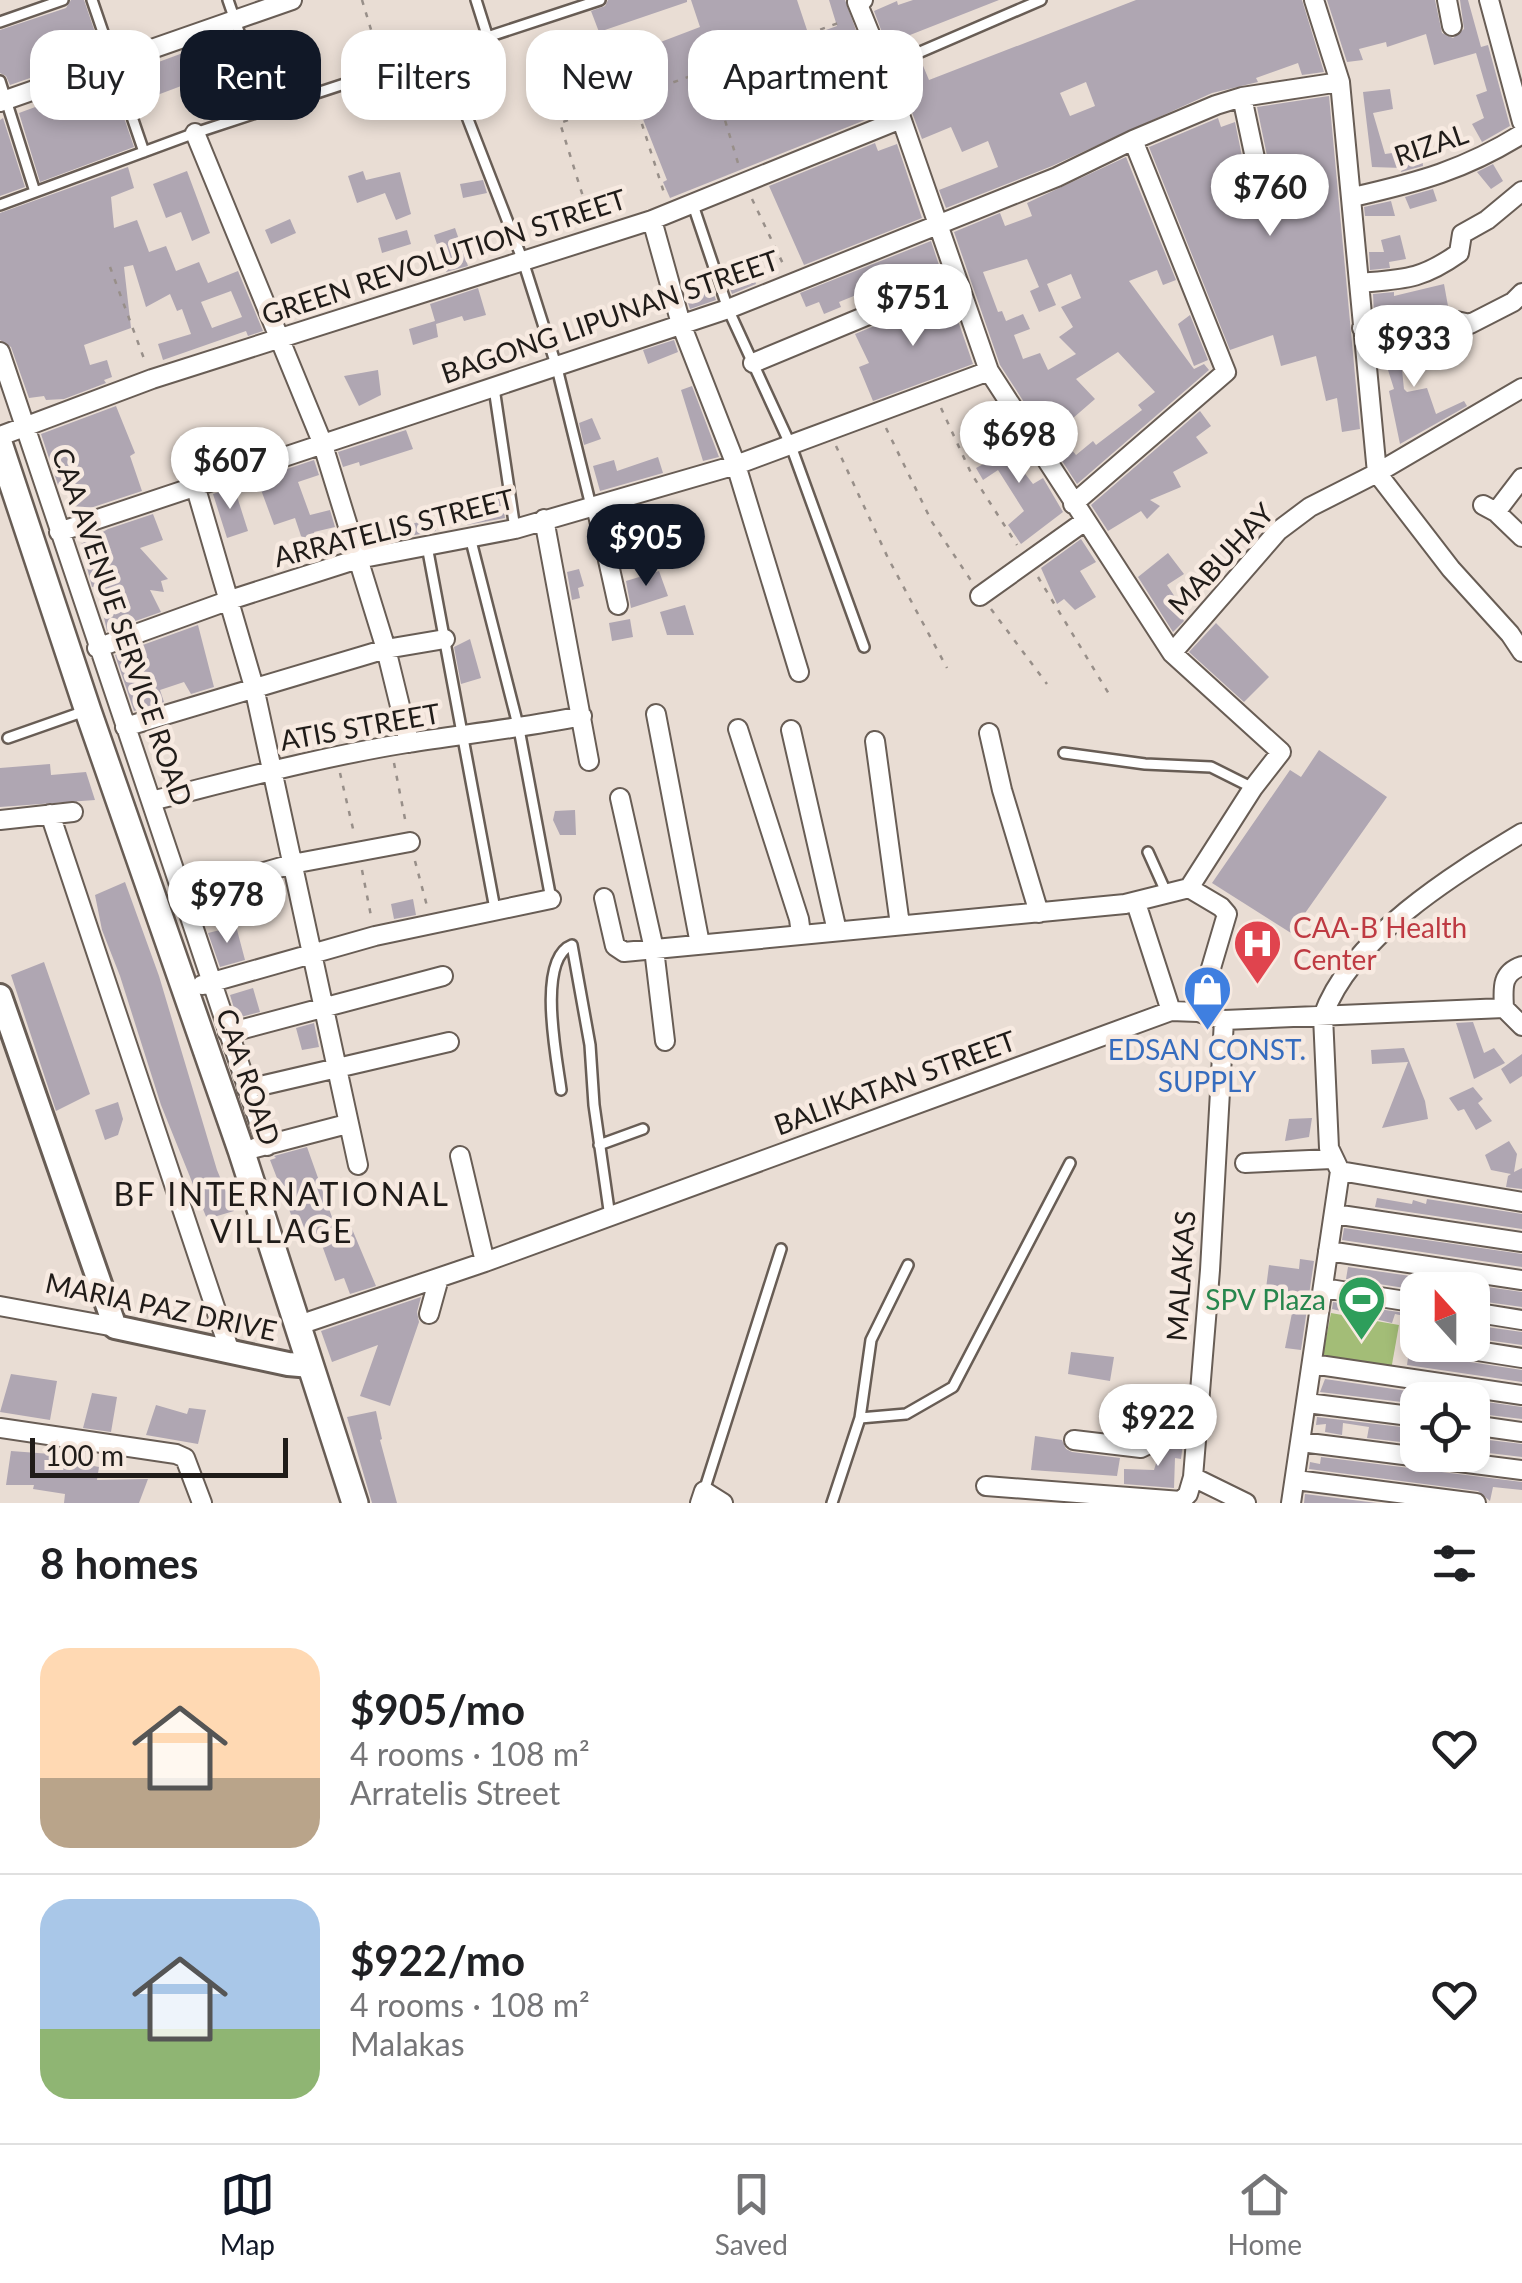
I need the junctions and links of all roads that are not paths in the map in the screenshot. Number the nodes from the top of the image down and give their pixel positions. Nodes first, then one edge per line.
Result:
1 (63, 0) edge
2 (92, 0) edge
3 (228, 0) edge
4 (292, 0) edge
5 (476, 0) edge
6 (600, 0) edge
7 (1040, 0) edge
8 (1314, 0) edge
9 (1447, 0) edge
10 (1489, 0) edge
11 (861, 5) edge
12 (235, 20) junction
13 (0, 22) edge
14 (1452, 26) dead end
15 (103, 30) edge
16 (238, 30) edge
17 (485, 30) edge
18 (872, 30) edge
19 (506, 32) edge
20 (160, 46) edge
21 (923, 51) edge
22 (1514, 68) edge
23 (0, 81) edge
24 (1340, 82) junction
25 (30, 92) edge
26 (1242, 97) junction
27 (3, 101) edge
28 (133, 120) edge
29 (236, 120) edge
30 (468, 120) edge
31 (899, 120) edge
32 (901, 120) edge
33 (1522, 122) edge
34 (196, 133) junction
35 (1522, 134) edge
36 (1133, 140) junction
37 (144, 152) junction
38 (1259, 177) dead end
39 (1522, 190) edge
40 (35, 192) junction
41 (1353, 197) junction
42 (0, 205) edge
43 (693, 205) junction
44 (652, 220) junction
45 (939, 224) junction
46 (523, 261) junction
47 (956, 279) junction
48 (1359, 283) junction
49 (1522, 293) edge
50 (728, 309) junction
51 (680, 324) junction
52 (1362, 328) junction
53 (278, 338) junction
54 (0, 352) edge
55 (753, 363) junction
56 (557, 368) junction
57 (989, 372) junction
58 (494, 388) junction
59 (1522, 388) edge
60 (26, 426) junction
61 (0, 436) edge
62 (322, 442) junction
63 (0, 446) edge
64 (791, 446) junction
65 (736, 464) junction
66 (1377, 473) junction
67 (1522, 478) edge
68 (195, 485) junction
69 (1073, 504) junction
70 (593, 507) junction
71 (544, 518) junction
72 (1085, 521) junction
73 (515, 528) junction
74 (59, 532) junction
75 (470, 537) junction
76 (1522, 537) edge
77 (426, 544) junction
78 (358, 559) junction
79 (980, 596) road end
80 (230, 600) junction
81 (618, 605) dead end
82 (445, 639) junction
83 (864, 647) dead end
84 (97, 648) junction
85 (386, 649) junction
86 (1522, 652) edge
87 (1172, 653) junction
88 (799, 672) dead end
89 (254, 688) junction
90 (88, 710) junction
91 (656, 714) dead end
92 (582, 716) junction
93 (125, 727) junction
94 (738, 728) dead end
95 (519, 729) junction
96 (791, 730) dead end
97 (989, 733) dead end
98 (464, 736) junction
99 (8, 738) dead end
100 (875, 740) dead end
101 (408, 743) junction
102 (1064, 754) dead end
103 (589, 760) dead end
104 (270, 771) junction
105 (1253, 788) junction
106 (620, 798) dead end
107 (151, 801) junction
108 (73, 812) dead end
109 (50, 814) junction
110 (0, 820) edge
111 (1522, 833) edge
112 (410, 842) dead end
113 (1148, 852) dead end
114 (292, 864) junction
115 (1189, 888) junction
116 (1166, 892) junction
117 (184, 896) junction
118 (604, 898) dead end
119 (551, 899) joint
120 (1136, 903) junction
121 (495, 910) junction
122 (1039, 913) junction
123 (900, 924) junction
124 (837, 931) junction
125 (801, 934) junction
126 (700, 944) junction
127 (654, 949) junction
128 (311, 952) junction
129 (1522, 966) edge
130 (443, 976) dead end
131 (199, 986) junction
132 (0, 996) edge
133 (322, 1007) junction
134 (1504, 1008) junction
135 (1171, 1011) junction
136 (1198, 1012) junction
137 (1323, 1016) junction
138 (1224, 1020) junction
139 (1522, 1026) edge
140 (228, 1033) junction
141 (448, 1042) dead end
142 (665, 1042) dead end
143 (335, 1067) junction
144 (248, 1089) junction
145 (561, 1090) dead end
146 (347, 1124) junction
147 (643, 1129) dead end
148 (599, 1145) junction
149 (254, 1148) junction
150 (460, 1156) dead end
151 (1245, 1162) dead end
152 (1070, 1163) dead end
153 (358, 1165) dead end
154 (1336, 1165) junction
155 (1522, 1202) edge
156 (1334, 1214) junction
157 (610, 1217) junction
158 (1522, 1242) edge
159 (780, 1249) dead end
160 (1328, 1251) junction
161 (485, 1262) junction
162 (908, 1265) dead end
163 (438, 1278) junction
164 (1522, 1280) edge
165 (1323, 1288) junction
166 (1400, 1300) edge
167 (0, 1306) edge
168 (429, 1314) dead end
169 (1490, 1315) edge
170 (1522, 1320) edge
171 (299, 1325) junction
172 (115, 1327) junction
173 (230, 1352) junction
174 (1490, 1353) edge
175 (1522, 1358) edge
176 (1312, 1364) junction
177 (311, 1366) junction
178 (1522, 1395) edge
179 (1307, 1402) junction
180 (1400, 1415) edge
181 (860, 1418) junction
182 (0, 1428) edge
183 (1490, 1428) edge
184 (1197, 1431) junction
185 (1522, 1432) edge
186 (1074, 1440) dead end
187 (1301, 1442) junction
188 (1522, 1470) edge
189 (1193, 1477) junction
190 (1296, 1480) junction
191 (986, 1486) dead end
192 (702, 1497) edge
193 (202, 1503) edge
194 (355, 1503) edge
195 (722, 1503) edge
196 (832, 1503) edge
197 (1246, 1503) edge
198 (1291, 1503) edge
199 (1476, 1503) edge

1 - 13 lane
2 - 15 lane
3 - 12 lane
4 - 12 street
5 - 17 lane
6 - 19 lane
7 - 21 lane
8 - 24 street
9 - 14 street
10 - 22 street
11 - 18 street
12 - 16 lane
12 - 20 street
22 - 33 street
23 - 27 lane
24 - 26 street, BAGONG LIPUNAN STREET
24 - 41 street
25 - 27 street
26 - 36 street, BAGONG LIPUNAN STREET
26 - 38 street
27 - 40 lane
28 - 37 lane
29 - 34 lane
30 - 46 lane
31 - 43 street, GREEN REVOLUTION STREET
32 - 45 street
34 - 37 lane
34 - 53 street
35 - 41 street, RIZAL
36 - 45 street, BAGONG LIPUNAN STREET
36 - 69 street
37 - 40 lane
39 - 48 street
40 - 42 lane
41 - 48 street
43 - 44 street, GREEN REVOLUTION STREET
43 - 50 lane
44 - 46 street, GREEN REVOLUTION STREET
44 - 51 street
45 - 47 street
45 - 50 street, BAGONG LIPUNAN STREET
46 - 53 street, GREEN REVOLUTION STREET
46 - 56 lane
47 - 55 street
47 - 57 street
48 - 52 street
49 - 52 street
50 - 51 street, BAGONG LIPUNAN STREET
50 - 55 lane
51 - 56 street, BAGONG LIPUNAN STREET
51 - 65 street
52 - 66 street
53 - 60 street, GREEN REVOLUTION STREET
53 - 62 street
54 - 60 street, CAA AVENUE SERVICE ROAD
55 - 64 lane
56 - 58 street, BAGONG LIPUNAN STREET
56 - 70 lane
57 - 64 street, ARRATELIS STREET
57 - 69 street
58 - 62 street, BAGONG LIPUNAN STREET
58 - 73 lane
59 - 66 street, MABUHAY
60 - 61 street, GREEN REVOLUTION STREET
60 - 74 street, CAA AVENUE SERVICE ROAD
62 - 68 street, BAGONG LIPUNAN STREET
62 - 78 street
63 - 90 main road, CAA ROAD
64 - 65 street, ARRATELIS STREET
64 - 83 lane
65 - 70 street, ARRATELIS STREET
65 - 88 street
66 - 86 street
66 - 87 street, MABUHAY
67 - 76 street
68 - 74 street, BAGONG LIPUNAN STREET
68 - 80 street
69 - 72 street
70 - 71 street, ARRATELIS STREET
70 - 81 street
71 - 73 street, ARRATELIS STREET
71 - 92 street
72 - 79 street
72 - 87 street
73 - 75 street, ARRATELIS STREET
74 - 84 street, CAA AVENUE SERVICE ROAD
75 - 77 street, ARRATELIS STREET
75 - 95 lane
77 - 78 street, ARRATELIS STREET
77 - 82 lane
78 - 80 street, ARRATELIS STREET
78 - 85 street
80 - 84 street, ARRATELIS STREET
80 - 89 street
82 - 85 street
82 - 98 lane
84 - 93 street, CAA AVENUE SERVICE ROAD
85 - 89 street
85 - 101 street
87 - 105 street
89 - 93 street
89 - 104 street
90 - 99 lane
90 - 131 main road, CAA ROAD
91 - 126 street
92 - 95 street, ATIS STREET
92 - 103 street
93 - 107 street, CAA AVENUE SERVICE ROAD
94 - 125 street
95 - 98 street, ATIS STREET
95 - 119 lane
96 - 124 street
97 - 122 street
98 - 101 street, ATIS STREET
98 - 121 lane
100 - 123 street
101 - 104 street, ATIS STREET
102 - 105 lane
104 - 107 street, ATIS STREET
104 - 114 street
105 - 115 street
106 - 127 street
107 - 117 street, CAA AVENUE SERVICE ROAD
108 - 109 street
109 - 110 street
109 - 173 street
111 - 137 street
112 - 114 street
113 - 116 lane
114 - 117 street
114 - 128 street
115 - 116 street
115 - 136 street
116 - 120 street
117 - 131 street, CAA AVENUE SERVICE ROAD
118 - 127 street
119 - 121 street
120 - 122 street
120 - 135 street
121 - 128 street
122 - 123 street
123 - 124 street
124 - 125 street
125 - 126 street
126 - 127 street
127 - 142 street
128 - 131 street
128 - 133 street
129 - 134 street
130 - 133 street
131 - 140 street, CAA AVENUE SERVICE ROAD
131 - 149 main road, CAA ROAD
132 - 172 street
133 - 140 street
133 - 143 street
134 - 137 street, BALIKATAN STREET
134 - 139 street
135 - 136 street, BALIKATAN STREET
135 - 157 street, BALIKATAN STREET
136 - 138 street, BALIKATAN STREET
137 - 138 street, BALIKATAN STREET
137 - 154 street
138 - 184 street, MALAKAS
140 - 144 street, CAA AVENUE SERVICE ROAD
141 - 143 street
143 - 144 street
143 - 146 street
144 - 149 street, CAA AVENUE SERVICE ROAD
145 - 148 lane
146 - 149 street
146 - 153 street
147 - 148 lane
148 - 157 lane
149 - 171 main road, CAA ROAD
150 - 161 street
151 - 154 street
152 - 181 lane
154 - 155 street
154 - 156 street
156 - 158 street
156 - 160 street
157 - 161 street, BALIKATAN STREET
159 - 192 lane
160 - 164 street
160 - 165 street
161 - 163 street, BALIKATAN STREET
162 - 181 lane
163 - 168 street
163 - 171 street, BALIKATAN STREET
165 - 166 street
165 - 176 street
167 - 172 street, MARIA PAZ DRIVE
169 - 170 street
171 - 177 main road, CAA ROAD
172 - 173 street, MARIA PAZ DRIVE
173 - 177 street, MARIA PAZ DRIVE
174 - 175 street
176 - 178 street
176 - 179 street
177 - 194 main road, CAA ROAD
179 - 180 street
179 - 187 street
181 - 196 lane
182 - 193 street
183 - 185 street
184 - 186 street
184 - 189 street, MALAKAS
187 - 188 street
187 - 190 street
189 - 191 street
189 - 197 street
190 - 198 street
190 - 199 street
192 - 195 street

